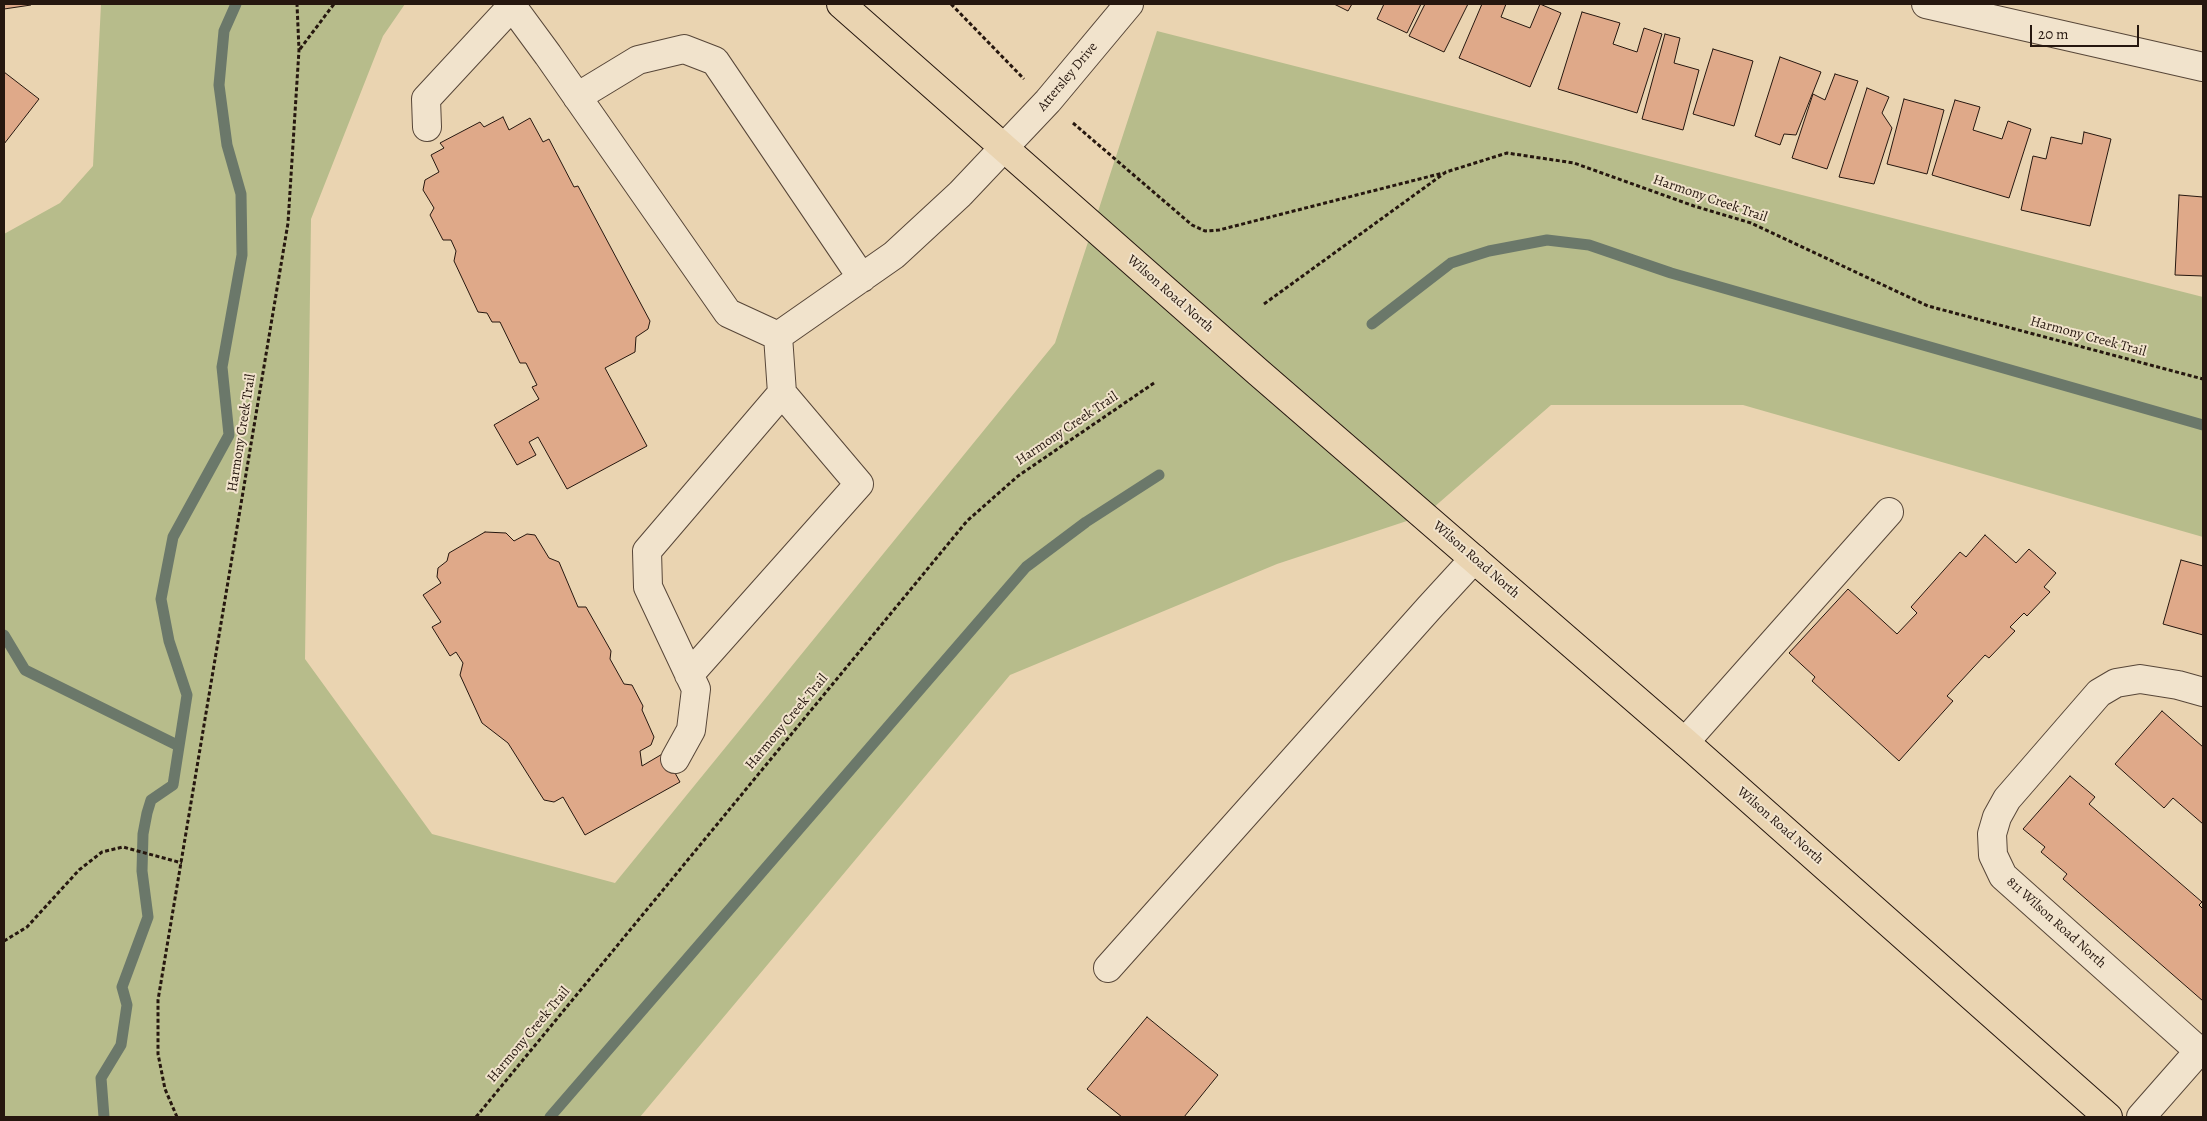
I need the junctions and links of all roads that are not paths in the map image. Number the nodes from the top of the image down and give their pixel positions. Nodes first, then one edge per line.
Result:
1 (841, 4) edge
2 (1129, 4) edge
3 (1926, 4) edge
4 (513, 5) edge
5 (2203, 67) edge
6 (577, 97) junction
7 (427, 127) dead end
8 (1005, 148) junction
9 (862, 278) junction
10 (778, 336) junction
11 (782, 393) junction
12 (1890, 512) dead end
13 (1474, 559) junction
14 (689, 675) junction
15 (2203, 692) edge
16 (1685, 742) junction
17 (675, 760) dead end
18 (1108, 968) dead end
19 (2201, 1052) edge
20 (2108, 1117) edge
21 (2141, 1117) edge

1 - 8 main road, Wilson Road North
2 - 8 street, Attersley Drive
3 - 5 street
4 - 6 street
4 - 7 street
6 - 9 street
6 - 10 street
8 - 9 street, Attersley Drive
8 - 13 main road, Wilson Road North
9 - 10 street, Attersley Drive
10 - 11 street
11 - 14 street
11 - 14 street
12 - 16 street
13 - 16 main road, Wilson Road North
13 - 18 street
14 - 17 street
15 - 19 street, 811 Wilson Road North
16 - 20 main road, Wilson Road North
19 - 21 street, 811 Wilson Road North

